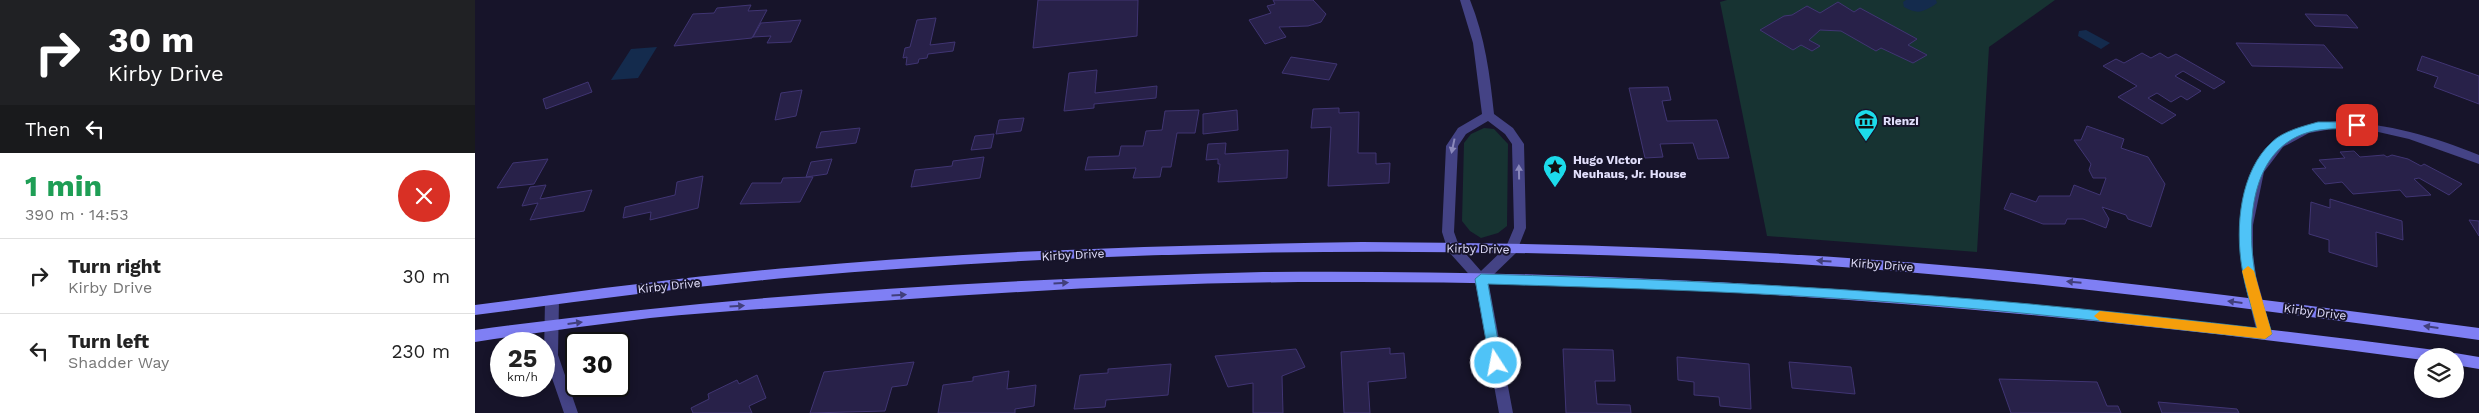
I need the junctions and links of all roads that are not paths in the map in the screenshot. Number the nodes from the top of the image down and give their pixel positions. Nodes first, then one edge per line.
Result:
1 (1465, 0) edge
2 (1488, 116) junction
3 (2479, 160) edge
4 (1453, 248) junction
5 (1511, 250) junction
6 (1481, 279) junction
7 (552, 300) junction
8 (2257, 305) junction
9 (475, 310) edge
10 (550, 326) junction
11 (2265, 334) junction
12 (2479, 334) edge
13 (475, 336) edge
14 (2414, 353) edge
15 (2464, 360) edge
16 (2479, 362) edge
17 (571, 413) edge
18 (1506, 413) edge

1 - 2 street
2 -> 4 street
5 -> 2 street
3 - 8 street
4 - 5 main road, Kirby Drive
4 - 6 street
4 - 7 main road, Kirby Drive
5 - 6 street
8 -> 5 main road, Kirby Drive
10 -> 6 main road, Kirby Drive
6 - 11 main road, Kirby Drive
6 - 18 street
7 - 9 main road, Kirby Drive
7 - 10 street
8 - 11 street
12 -> 8 main road, Kirby Drive
10 - 13 main road, Kirby Drive
10 - 17 street
11 - 14 main road, Kirby Drive
15 - 16 main road

